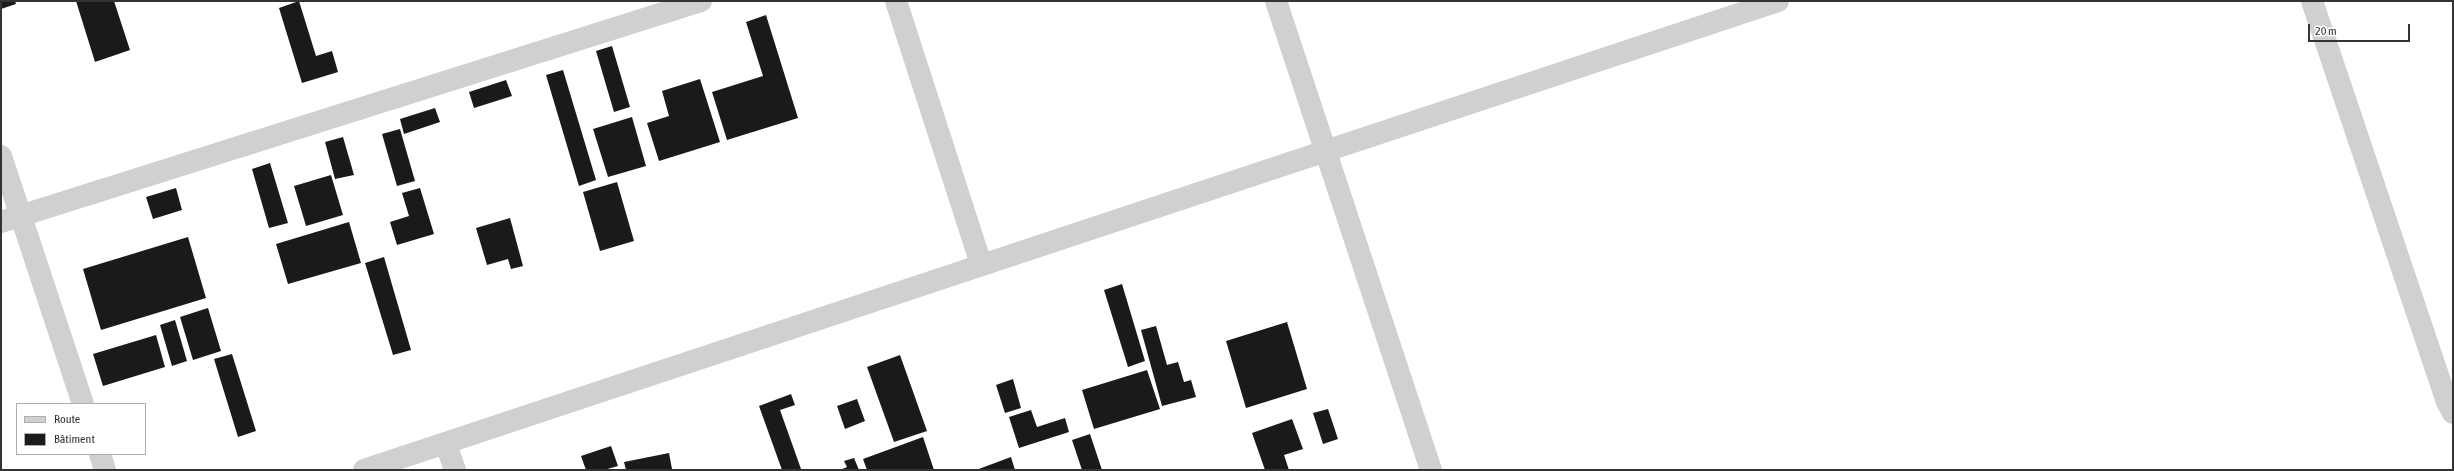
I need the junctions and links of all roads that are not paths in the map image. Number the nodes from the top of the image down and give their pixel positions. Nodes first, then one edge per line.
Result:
1 (701, 1) edge
2 (896, 1) edge
3 (1276, 1) edge
4 (1778, 1) edge
5 (2312, 1) edge
6 (1326, 152) junction
7 (1, 156) edge
8 (10, 219) edge
9 (981, 264) junction
10 (83, 403) edge
11 (2453, 412) edge
12 (446, 444) junction
13 (100, 455) edge
14 (105, 470) edge
15 (364, 470) edge
16 (455, 470) edge
17 (1431, 470) edge

1 - 8 street
2 - 9 street
3 - 6 street
4 - 6 street
5 - 11 street
6 - 9 street
6 - 17 street
7 - 8 street
8 - 10 street
9 - 12 street
12 - 15 street
12 - 16 street
13 - 14 street

